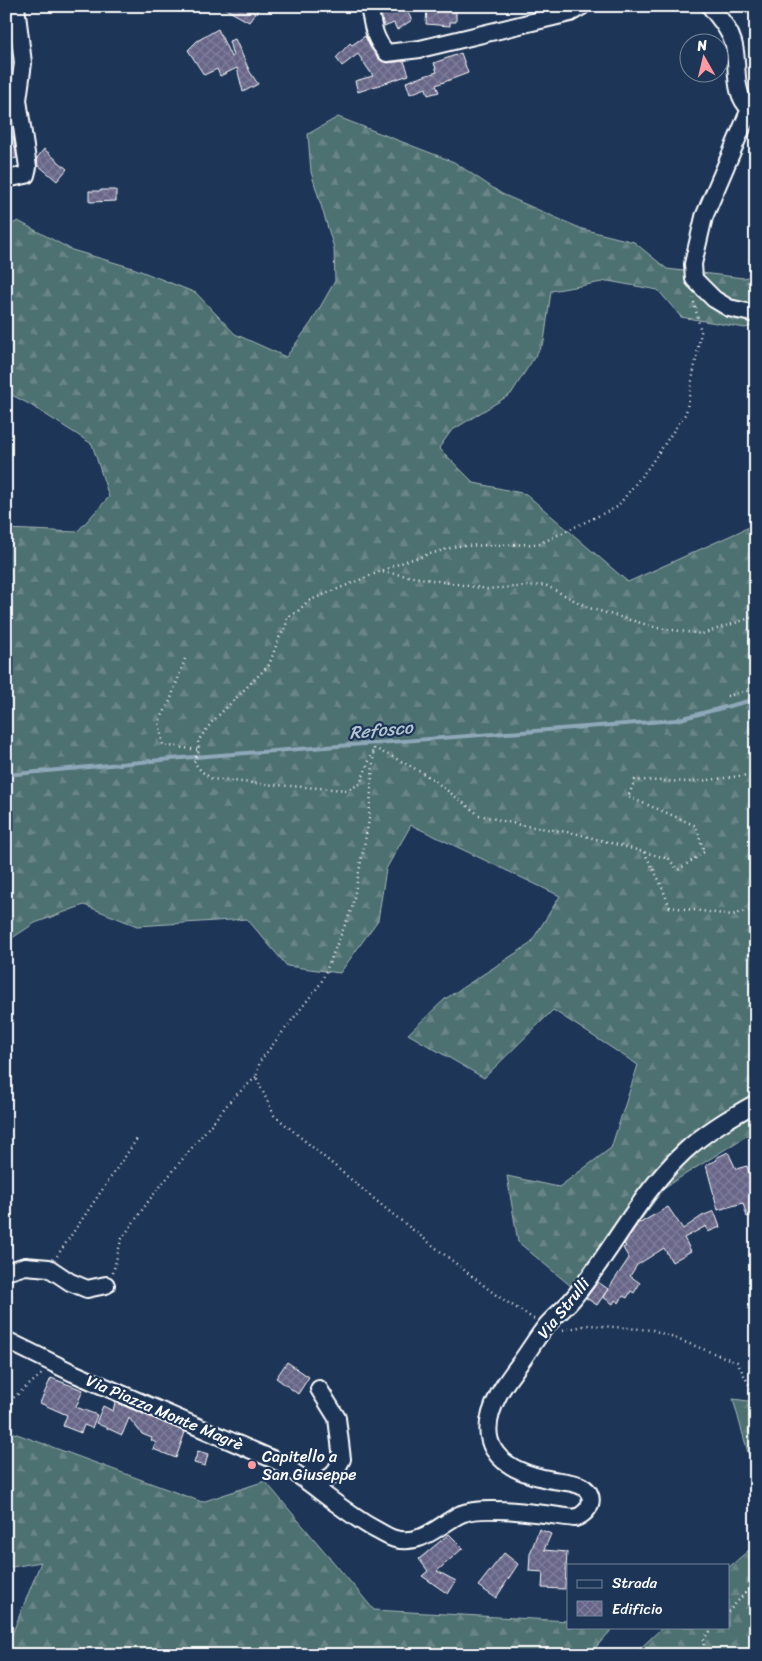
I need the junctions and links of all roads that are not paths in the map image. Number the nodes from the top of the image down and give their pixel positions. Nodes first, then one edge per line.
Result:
1 (16, 6) edge
2 (369, 6) edge
3 (582, 6) edge
4 (710, 6) edge
5 (753, 107) edge
6 (6, 179) edge
7 (756, 314) edge
8 (756, 1103) edge
9 (6, 1272) edge
10 (106, 1285) road end
11 (6, 1340) edge
12 (319, 1389) dead end
13 (315, 1486) junction
14 (590, 1503) joint

1 - 6 street
2 - 3 street
4 - 5 street
5 - 7 street
8 - 14 street, Via Strulli
9 - 10 street
11 - 13 street, Via Piazza Monte Magrè
12 - 13 street
13 - 14 street, Via Piazza Monte Magrè

